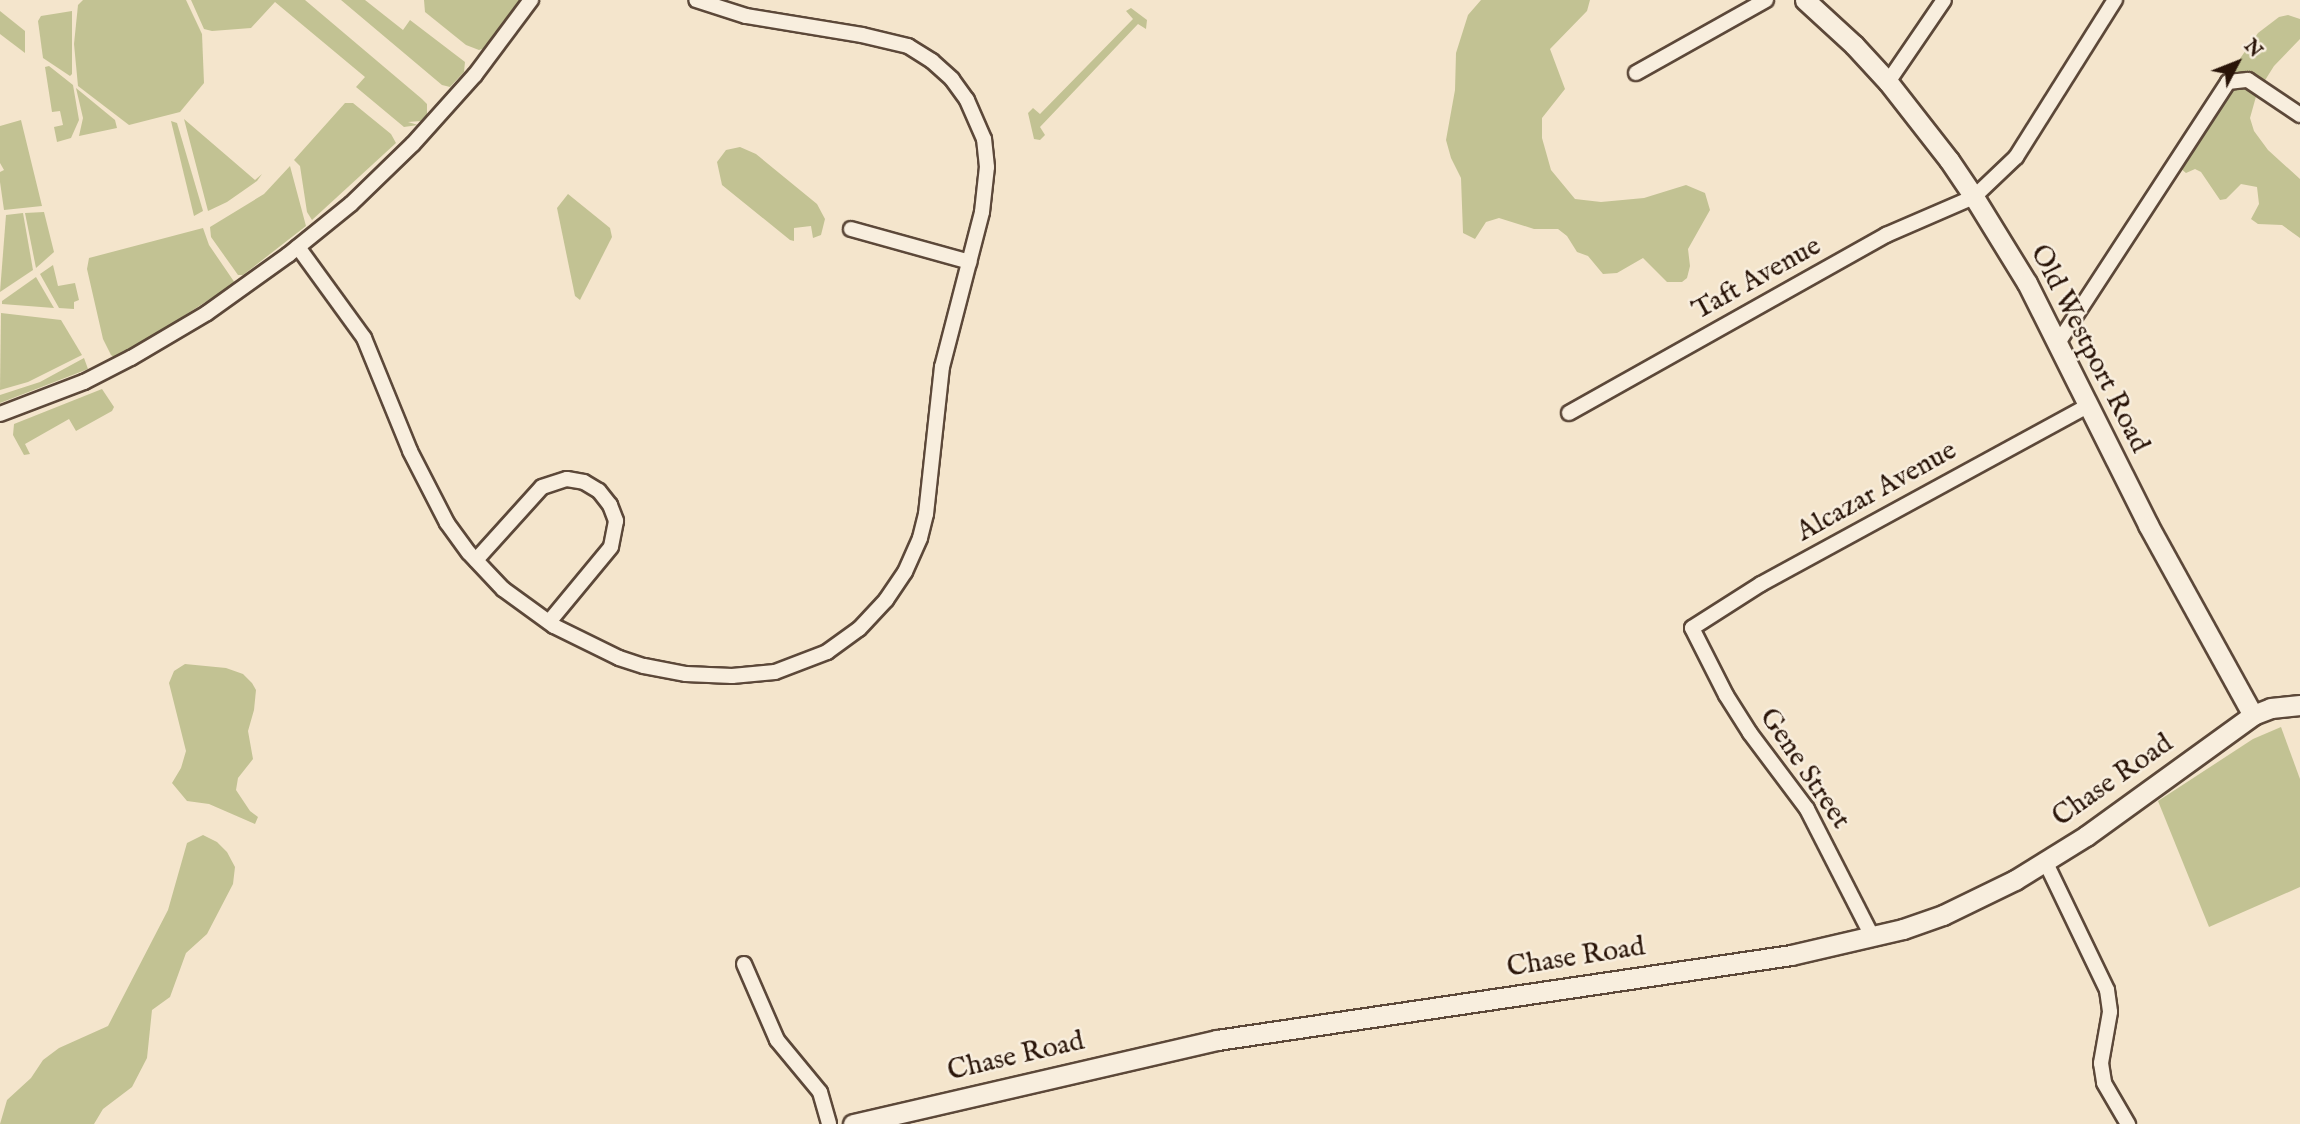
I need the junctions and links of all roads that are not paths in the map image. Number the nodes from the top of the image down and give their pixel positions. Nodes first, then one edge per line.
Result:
1 (531, 0) edge
2 (696, 0) edge
3 (1766, 0) edge
4 (1805, 0) edge
5 (1944, 0) edge
6 (2115, 0) edge
7 (1636, 73) dead end
8 (1888, 82) junction
9 (2300, 115) edge
10 (1974, 197) junction
11 (852, 229) dead end
12 (298, 247) junction
13 (971, 262) junction
14 (2058, 344) junction
15 (2089, 405) junction
16 (1569, 413) dead end
17 (0, 414) edge
18 (476, 560) junction
19 (549, 622) junction
20 (1692, 628) joint
21 (2300, 705) edge
22 (2253, 715) junction
23 (2045, 861) junction
24 (1873, 938) junction
25 (744, 964) dead end
26 (830, 1124) edge
27 (853, 1124) edge
28 (2128, 1124) edge

1 - 12 street
2 - 13 street
3 - 7 street
4 - 8 street, Old Westport Road
5 - 8 street
6 - 10 street
8 - 10 street, Old Westport Road
9 - 14 street
10 - 14 street, Old Westport Road
10 - 16 street, Taft Avenue
11 - 13 street
12 - 17 street
12 - 18 street
13 - 19 street
14 - 15 street, Old Westport Road
15 - 20 street, Alcazar Avenue
15 - 22 street, Old Westport Road
18 - 19 street
18 - 19 street
20 - 24 street, Gene Street
21 - 22 street
22 - 23 street, Chase Road
23 - 24 street, Chase Road
23 - 28 street
24 - 27 street, Chase Road
25 - 26 street

